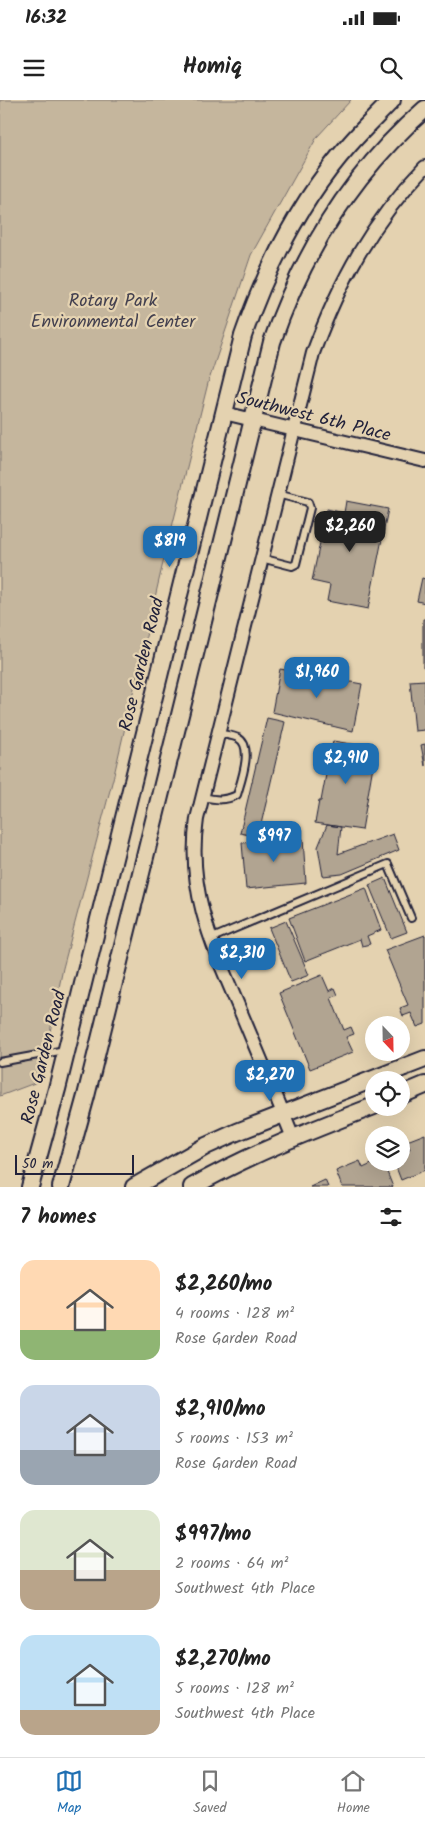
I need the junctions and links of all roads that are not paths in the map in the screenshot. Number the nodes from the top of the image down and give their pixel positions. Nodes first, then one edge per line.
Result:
1 (392, 100) edge
2 (425, 109) edge
3 (425, 167) edge
4 (224, 413) junction
5 (252, 419) junction
6 (293, 429) junction
7 (425, 461) edge
8 (277, 494) junction
9 (261, 558) junction
10 (218, 733) junction
11 (203, 797) junction
12 (410, 918) dead end
13 (210, 939) junction
14 (66, 1050) junction
15 (425, 1059) edge
16 (0, 1062) edge
17 (425, 1085) edge
18 (410, 1091) edge
19 (365, 1110) edge
20 (284, 1114) junction
21 (293, 1138) junction
22 (30, 1187) edge
23 (60, 1187) edge
24 (134, 1187) edge
25 (192, 1187) edge

1 - 4 street, Rose Garden Road
2 - 5 street
3 - 6 street
4 - 5 street, Southwest 6th Place
4 - 14 street, Rose Garden Road
5 - 6 street, Southwest 6th Place
5 - 23 street
6 - 7 street, Southwest 6th Place
6 - 8 street
8 - 9 street
8 - 9 lane
9 - 10 street
10 - 11 street
10 - 11 lane
11 - 13 street
12 - 13 lane
13 - 20 street
14 - 16 lane
14 - 22 street, Rose Garden Road
15 - 20 street
17 - 18 street
19 - 21 street
20 - 21 street
20 - 24 street
21 - 25 street

